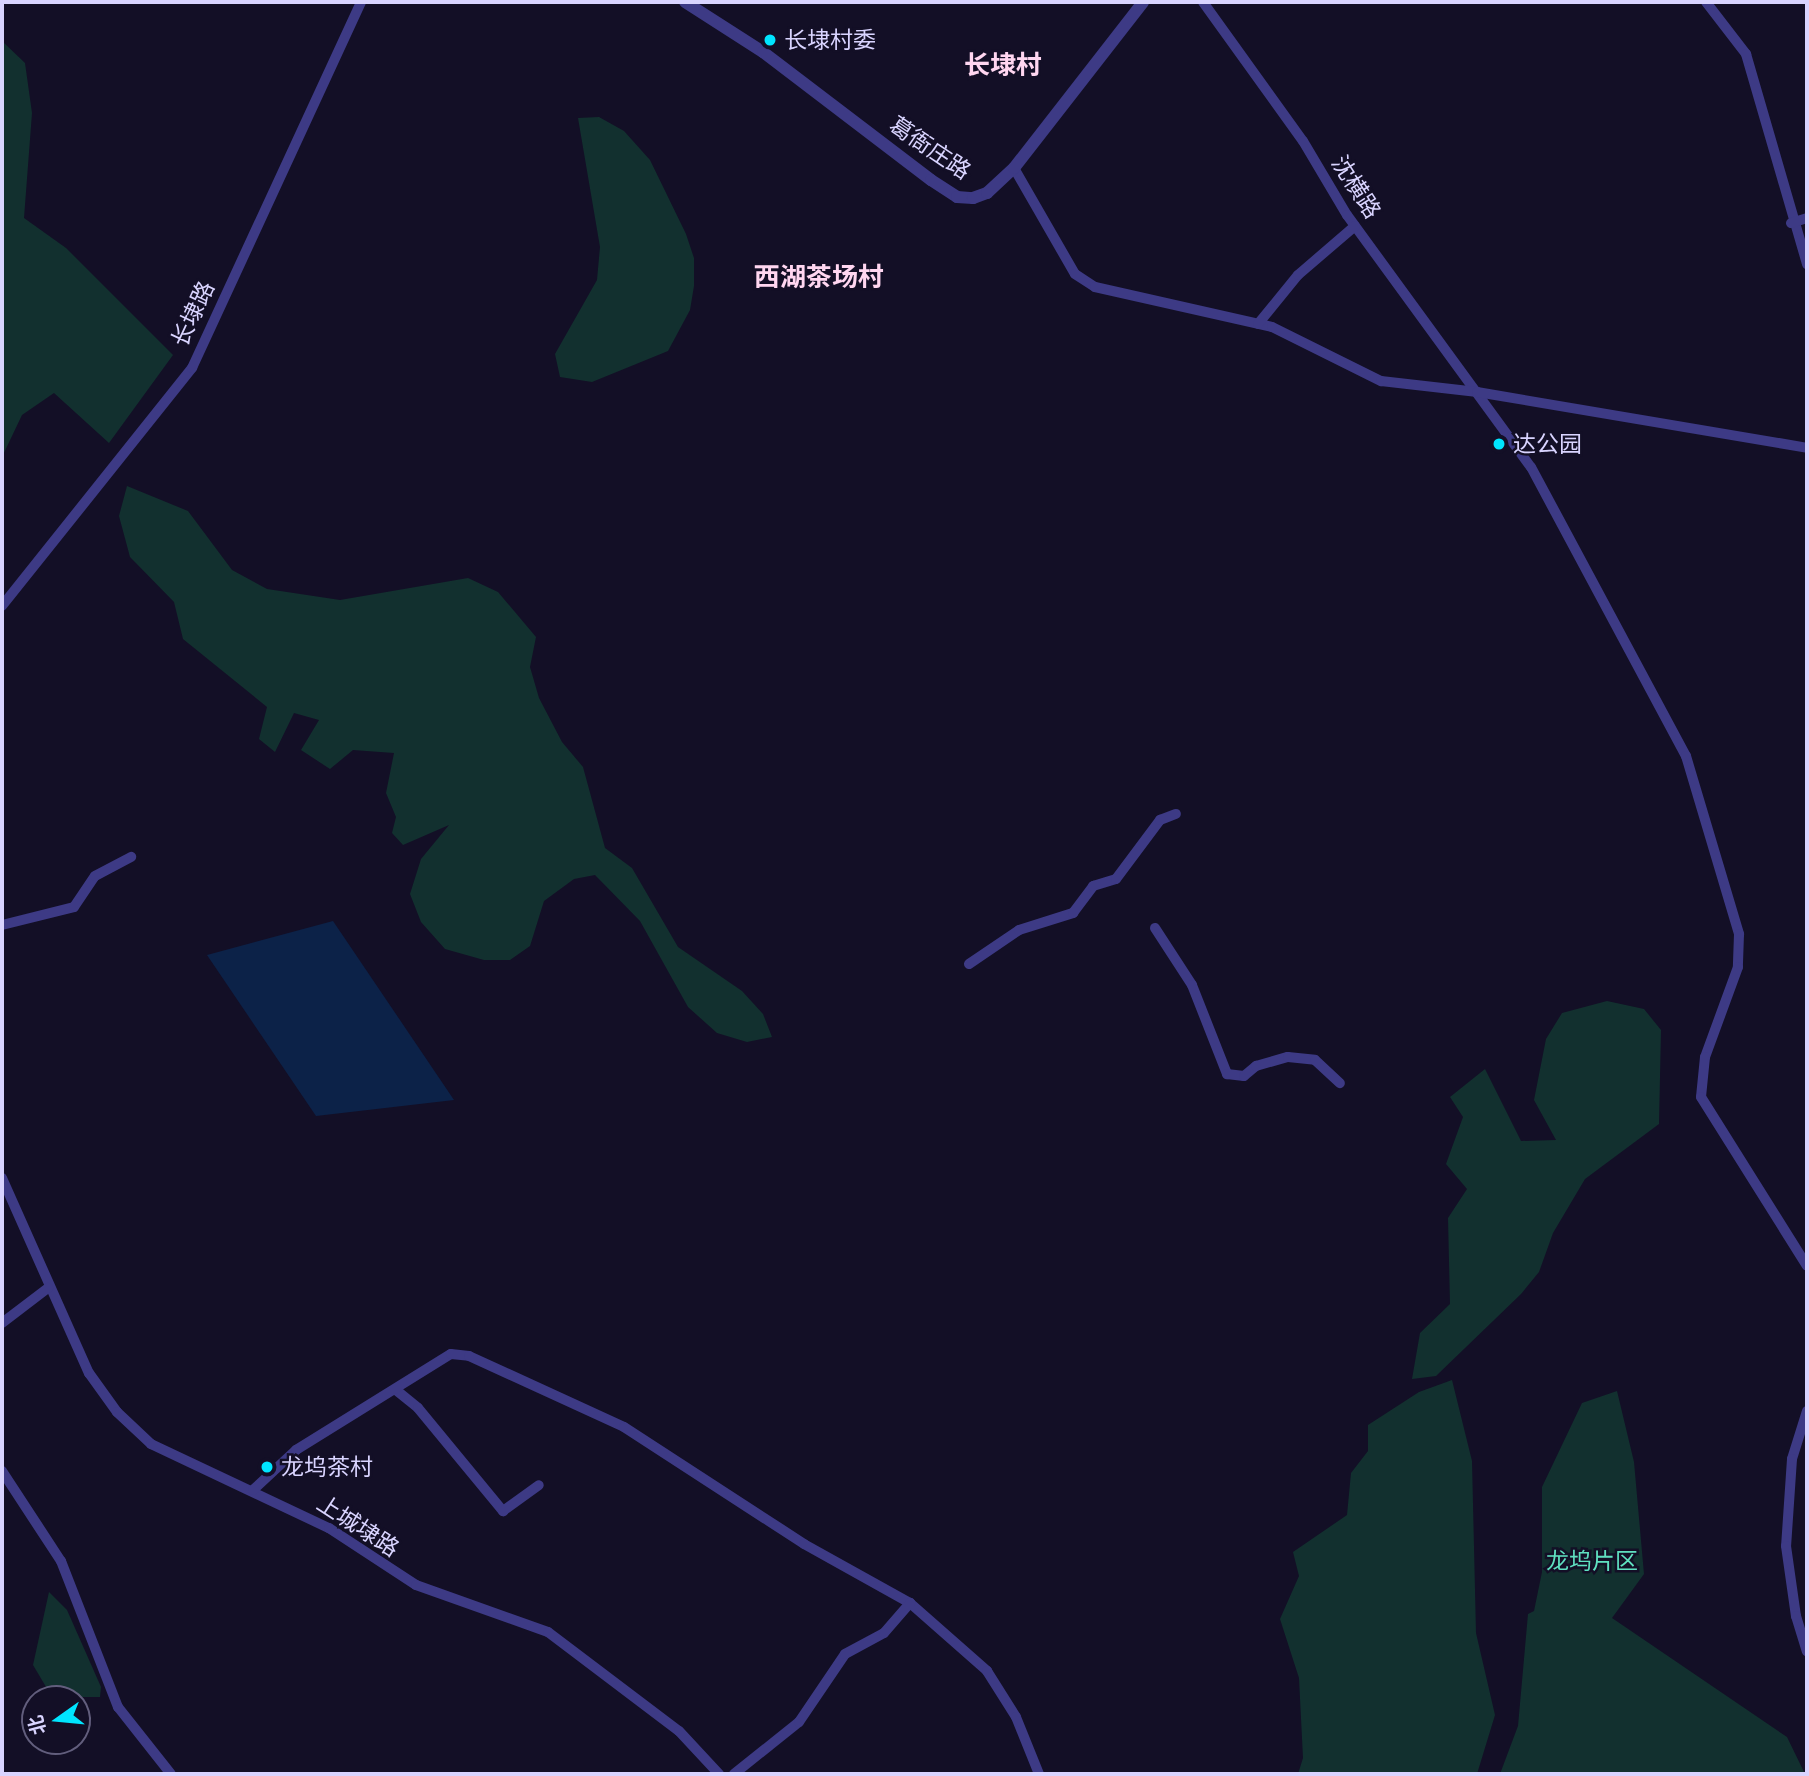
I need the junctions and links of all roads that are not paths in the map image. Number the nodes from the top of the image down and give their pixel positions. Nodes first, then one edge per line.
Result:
1 (361, 2) edge
2 (685, 2) edge
3 (1143, 2) edge
4 (1203, 2) edge
5 (1706, 2) edge
6 (1014, 168) junction
7 (1807, 218) edge
8 (1791, 223) junction
9 (1355, 226) junction
10 (1807, 264) edge
11 (1258, 324) junction
12 (1476, 391) junction
13 (1807, 448) edge
14 (2, 606) edge
15 (1176, 814) dead end
16 (131, 857) dead end
17 (2, 925) edge
18 (1155, 928) dead end
19 (969, 964) dead end
20 (1339, 1083) dead end
21 (2, 1178) edge
22 (1807, 1266) edge
23 (48, 1288) junction
24 (2, 1323) edge
25 (396, 1390) junction
26 (1807, 1411) edge
27 (2, 1471) edge
28 (539, 1485) dead end
29 (253, 1490) junction
30 (910, 1603) junction
31 (1807, 1651) edge
32 (171, 1774) edge
33 (719, 1774) edge
34 (734, 1774) edge
35 (1039, 1774) edge

1 - 14 street, 长埭路
2 - 6 street, 葛衙庄路
3 - 6 street, 葛衙庄路
4 - 9 street, 沈横路
5 - 8 street
6 - 11 street
7 - 8 street
8 - 10 street
9 - 11 street
9 - 12 street, 沈横路
11 - 12 street
12 - 13 street
12 - 22 street, 沈横路
15 - 19 street
16 - 17 street
18 - 20 street
21 - 23 street, 上城埭路
23 - 24 street
23 - 29 street, 上城埭路
25 - 28 street
25 - 29 street
25 - 30 street
26 - 31 street
27 - 32 street
29 - 33 street, 上城埭路
30 - 34 street
30 - 35 street

